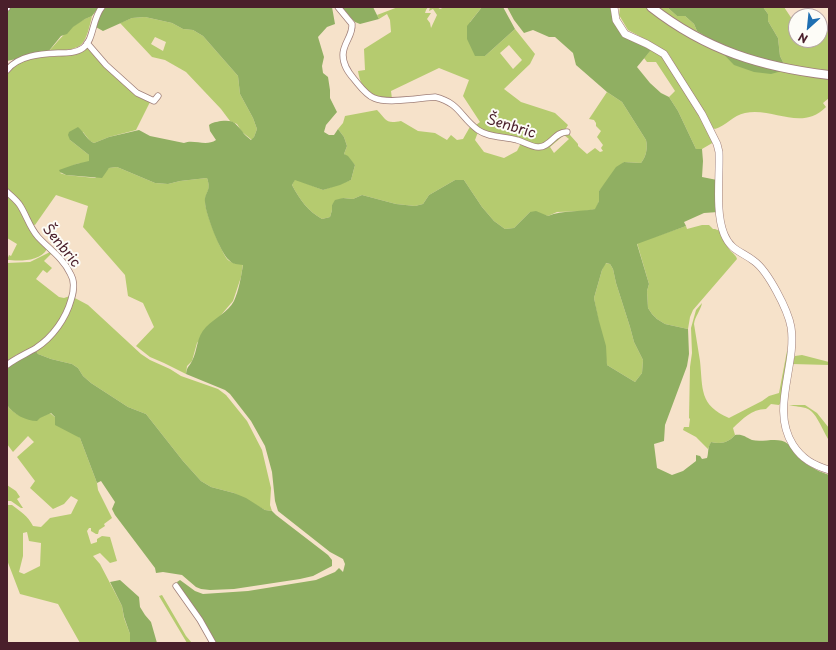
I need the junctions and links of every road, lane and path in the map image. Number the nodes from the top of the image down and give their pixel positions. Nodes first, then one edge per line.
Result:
1 (102, 7) edge
2 (338, 7) edge
3 (614, 7) edge
4 (652, 7) edge
5 (87, 43) junction
6 (8, 66) edge
7 (829, 75) edge
8 (158, 96) dead end
9 (567, 132) dead end
10 (7, 192) edge
11 (7, 365) edge
12 (829, 470) edge
13 (176, 586) dead end
14 (213, 643) edge

1 - 5 street
2 - 9 street, Šenbric
3 - 12 street
4 - 7 main road
5 - 6 street
5 - 8 street
10 - 11 street, Šenbric
13 - 14 street

